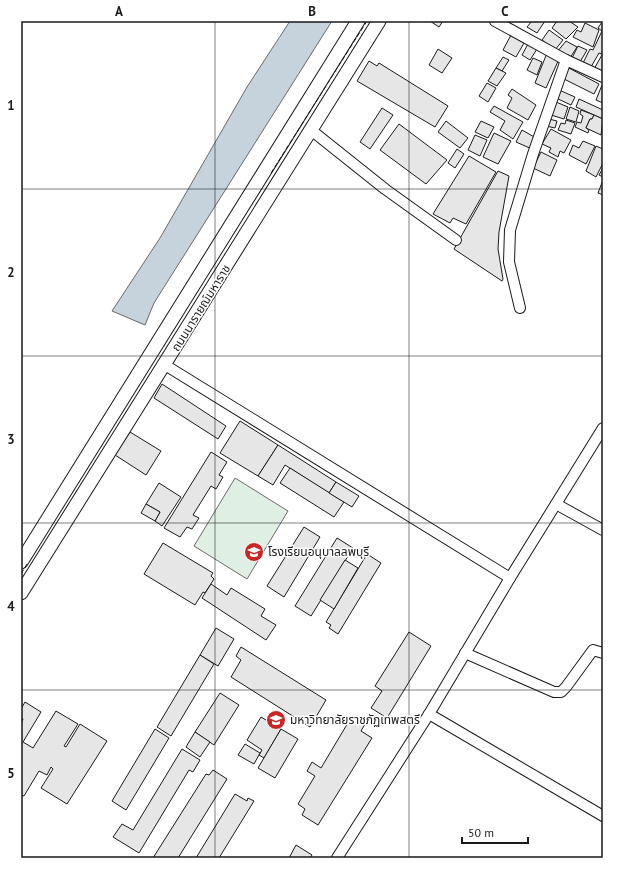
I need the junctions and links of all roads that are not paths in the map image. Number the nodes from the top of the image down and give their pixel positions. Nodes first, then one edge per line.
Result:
1 (358, 21) edge
2 (379, 21) edge
3 (495, 21) edge
4 (566, 60) junction
5 (603, 77) edge
6 (311, 130) junction
7 (456, 240) dead end
8 (520, 308) dead end
9 (165, 365) junction
10 (603, 428) edge
11 (556, 504) junction
12 (603, 530) edge
13 (21, 562) edge
14 (510, 578) junction
15 (21, 593) edge
16 (465, 653) junction
17 (603, 653) edge
18 (429, 714) junction
19 (603, 816) edge
20 (337, 858) edge

1 - 13 main road, ถนนนารายณ์มหาราช
2 - 6 main road, ถนนนารายณ์มหาราช
3 - 4 street
4 - 5 street
4 - 8 street
6 - 7 street
6 - 9 main road, ถนนนารายณ์มหาราช
9 - 14 street
9 - 15 main road, ถนนนารายณ์มหาราช
10 - 11 street
11 - 12 street
11 - 14 street
14 - 16 street
16 - 17 street
16 - 18 street
18 - 19 street
18 - 20 street

